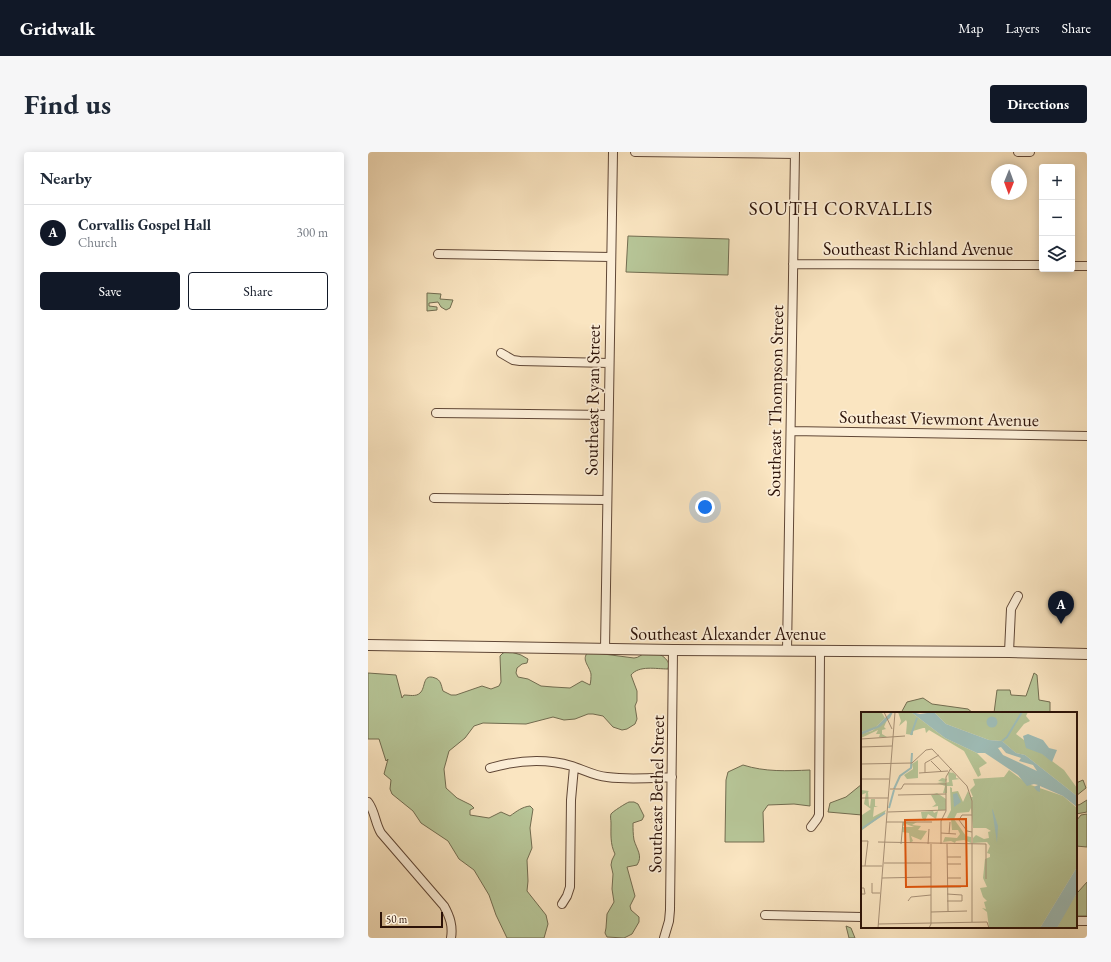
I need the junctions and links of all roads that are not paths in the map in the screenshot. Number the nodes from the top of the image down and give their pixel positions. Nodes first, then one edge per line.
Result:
1 (613, 152) edge
2 (635, 152) edge
3 (1018, 152) edge
4 (1030, 152) edge
5 (795, 153) edge
6 (438, 254) dead end
7 (611, 257) junction
8 (794, 264) junction
9 (1039, 265) edge
10 (1075, 266) edge
11 (1087, 266) edge
12 (501, 353) dead end
13 (609, 363) junction
14 (436, 413) dead end
15 (608, 416) junction
16 (791, 431) junction
17 (1087, 436) edge
18 (434, 498) dead end
19 (606, 500) junction
20 (1018, 596) dead end
21 (368, 645) edge
22 (605, 649) junction
23 (673, 650) junction
24 (787, 651) junction
25 (820, 651) junction
26 (1009, 652) junction
27 (1087, 654) edge
28 (574, 767) junction
29 (490, 768) dead end
30 (672, 777) junction
31 (368, 802) edge
32 (811, 827) dead end
33 (562, 904) dead end
34 (765, 915) dead end
35 (861, 917) edge
36 (451, 938) edge
37 (664, 938) edge

1 - 7 street, Southeast Ryan Street
2 - 5 street
3 - 4 street
5 - 8 street, Southeast Thompson Street
6 - 7 street
7 - 13 street, Southeast Ryan Street
8 - 9 street, Southeast Richland Avenue
8 - 16 street, Southeast Thompson Street
10 - 11 street
12 - 13 street
13 - 15 street, Southeast Ryan Street
14 - 15 street
15 - 19 street, Southeast Ryan Street
16 - 17 street, Southeast Viewmont Avenue
16 - 24 street, Southeast Thompson Street
18 - 19 street
19 - 22 street, Southeast Ryan Street
20 - 26 street
21 - 22 street, Southeast Alexander Avenue
22 - 23 street, Southeast Alexander Avenue
23 - 24 street, Southeast Alexander Avenue
23 - 30 street, Southeast Bethel Street
24 - 25 street, Southeast Alexander Avenue
25 - 26 street, Southeast Alexander Avenue
25 - 32 street
26 - 27 street, Southeast Alexander Avenue
28 - 29 street
28 - 30 street
28 - 33 street
30 - 37 street, Southeast Bethel Street
31 - 36 street
34 - 35 street

